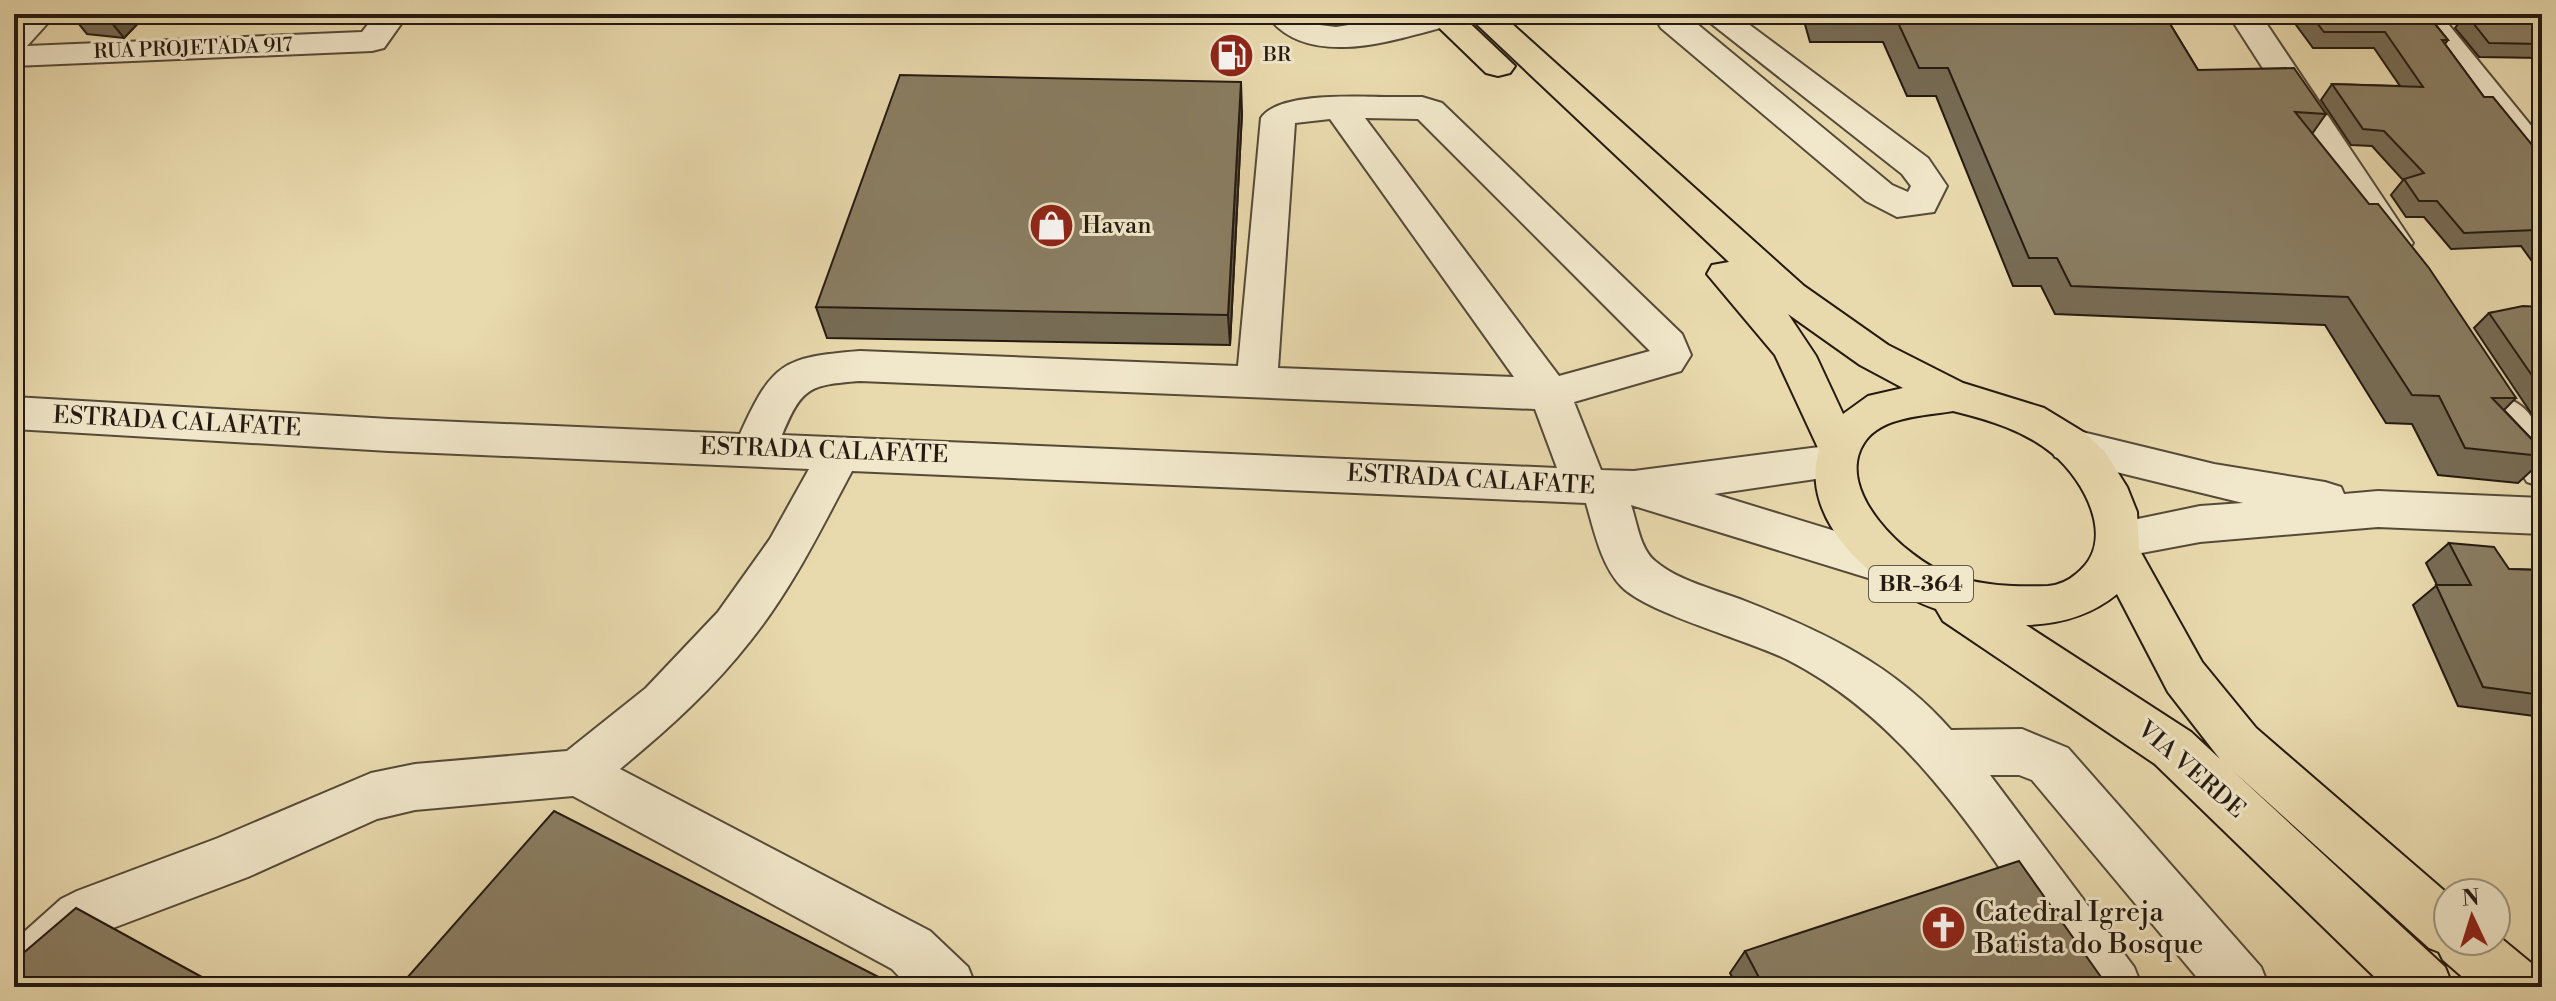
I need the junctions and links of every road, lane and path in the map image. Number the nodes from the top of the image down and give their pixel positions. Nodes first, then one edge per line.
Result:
1 (40, 14) edge
2 (392, 14) edge
3 (1282, 14) edge
4 (1482, 14) edge
5 (1669, 14) edge
6 (1715, 14) edge
7 (2244, 14) edge
8 (2423, 14) edge
9 (1443, 16) edge
10 (14, 40) edge
11 (14, 56) edge
12 (1341, 110) junction
13 (2542, 163) edge
14 (2414, 274) edge
15 (1746, 276) junction
16 (2482, 379) edge
17 (1257, 380) junction
18 (1550, 394) junction
19 (1953, 396) junction
20 (14, 413) edge
21 (2070, 445) junction
22 (755, 448) junction
23 (841, 452) junction
24 (1837, 455) junction
25 (2542, 470) edge
26 (1607, 487) junction
27 (2378, 509) junction
28 (2542, 516) edge
29 (2119, 546) junction
30 (1911, 578) junction
31 (1939, 753) junction
32 (578, 773) junction
33 (2432, 915) edge
34 (2481, 957) edge
35 (14, 978) edge
36 (2420, 984) edge
37 (948, 987) edge
38 (2114, 987) edge
39 (2241, 987) edge
40 (2516, 987) edge

1 - 10 street
2 - 11 street, RUA PROJETADA 917
3 - 9 street
4 - 15 main road, BR-364
5 - 6 street
7 - 14 street
8 - 13 street
9 - 15 main road, BR-364
12 - 17 street
12 - 18 street
12 - 18 street
15 - 19 main road, BR-364
15 - 24 main road, BR-364
16 - 25 street
17 - 18 street
17 - 22 street
18 - 26 street
19 - 21 main road, BR-364
19 - 24 main road, BR-364
20 - 22 street, ESTRADA CALAFATE
21 - 27 street
21 - 29 main road, BR-364
22 - 23 street, ESTRADA CALAFATE
23 - 26 street, ESTRADA CALAFATE
23 - 32 street
24 - 26 street, ESTRADA CALAFATE
24 - 30 main road, BR-364
26 - 30 street, ESTRADA CALAFATE
26 - 31 street
27 - 28 street
27 - 29 street
29 - 30 main road, BR-364
29 - 33 main road, VIA VERDE / BR-364
30 - 36 main road, VIA VERDE / BR-364
31 - 38 street
31 - 39 street
32 - 35 street
32 - 37 street
34 - 40 main road

